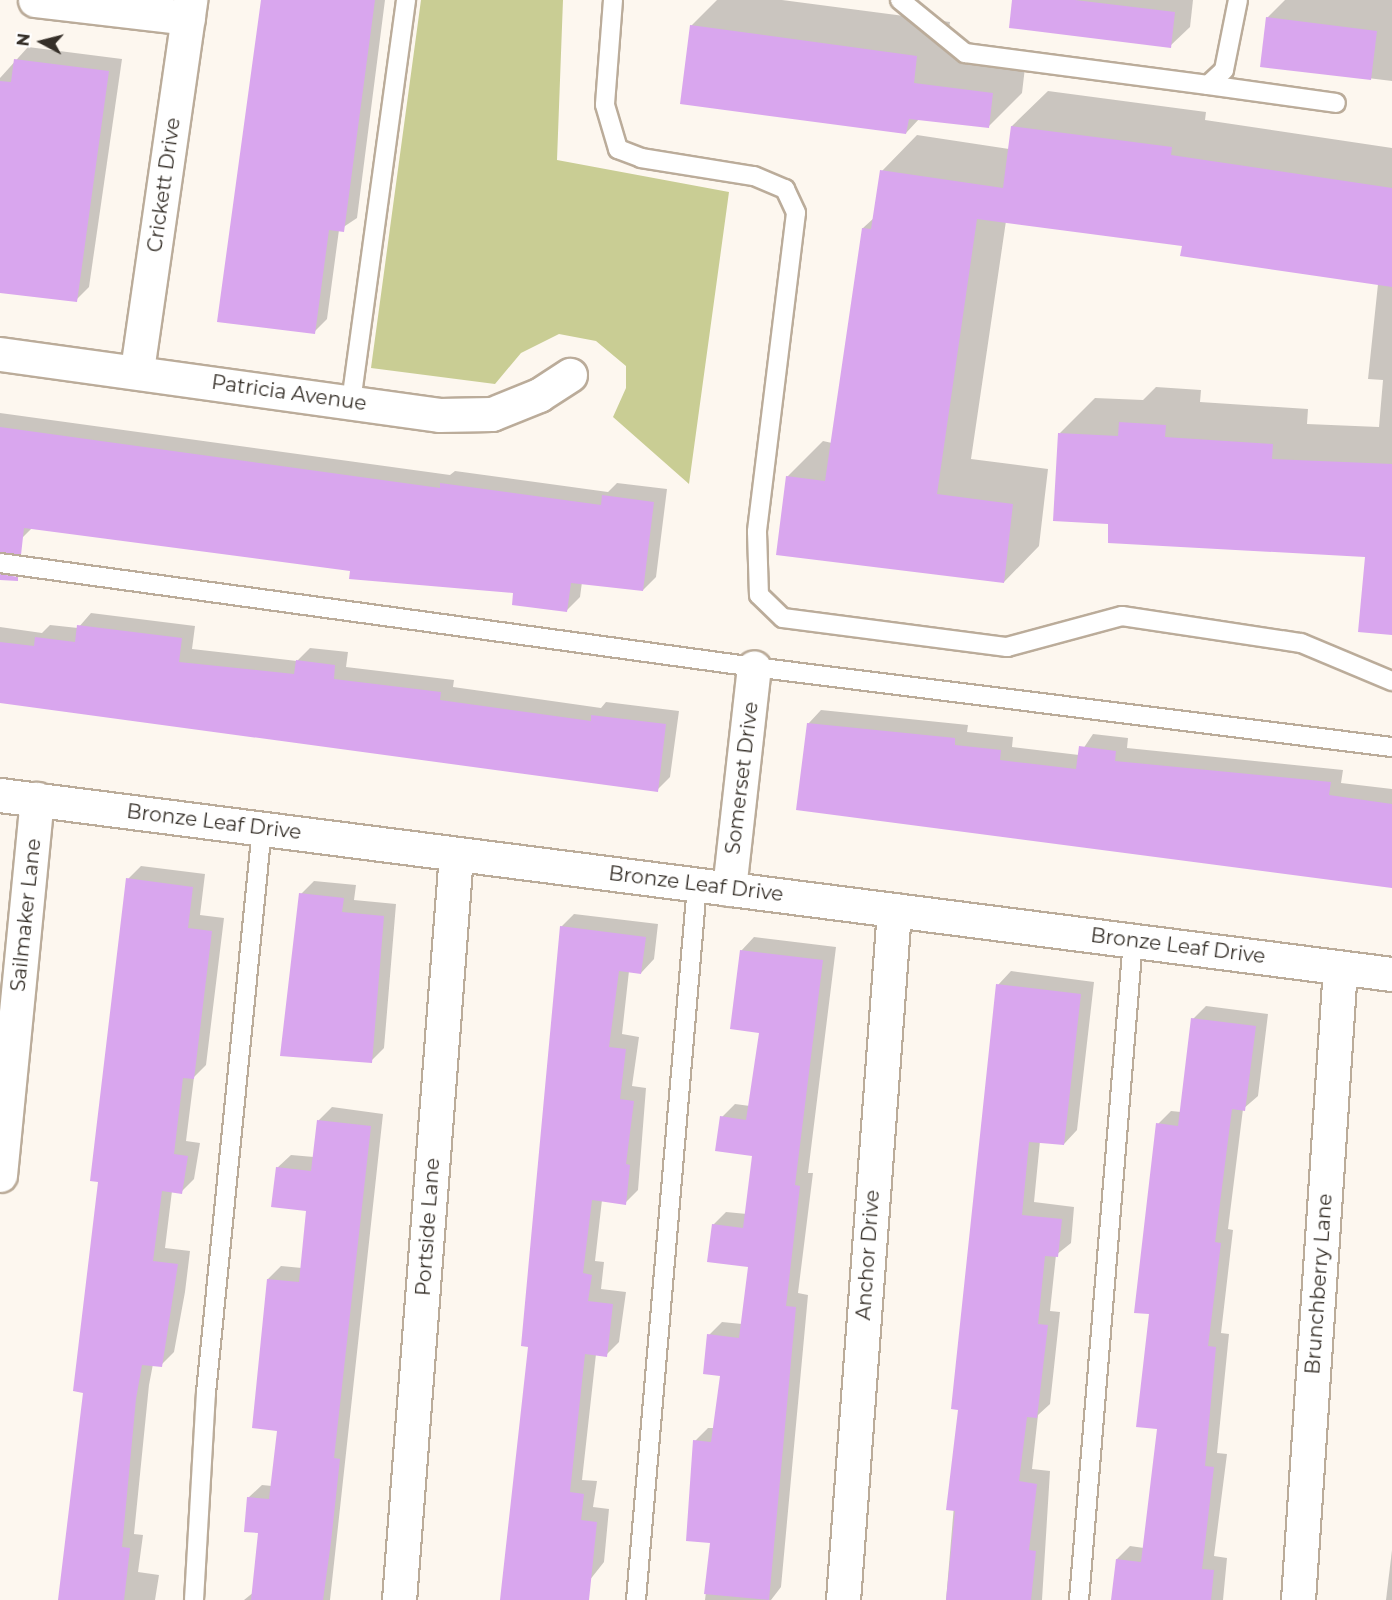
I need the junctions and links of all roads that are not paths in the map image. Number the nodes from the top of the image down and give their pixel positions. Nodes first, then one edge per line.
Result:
1 (35, 0) edge
2 (406, 0) edge
3 (613, 0) edge
4 (900, 0) edge
5 (1238, 0) edge
6 (189, 9) edge
7 (1208, 85) junction
8 (1336, 103) dead end
9 (0, 354) edge
10 (137, 370) junction
11 (570, 375) dead end
12 (351, 402) junction
13 (0, 563) edge
14 (754, 667) junction
15 (1392, 681) edge
16 (1392, 747) edge
17 (0, 795) edge
18 (37, 799) junction
19 (262, 828) junction
20 (456, 854) junction
21 (713, 887) junction
22 (894, 910) junction
23 (1133, 941) junction
24 (1340, 968) junction
25 (1392, 974) edge
26 (0, 1175) edge
27 (194, 1600) edge
28 (399, 1600) edge
29 (636, 1600) edge
30 (843, 1600) edge
31 (1079, 1600) edge
32 (1298, 1600) edge

1 - 6 street
2 - 12 lane
3 - 15 lane
4 - 7 lane
5 - 7 lane
6 - 10 street, Crickett Drive
7 - 8 lane
9 - 10 street, Patricia Avenue
10 - 12 street, Patricia Avenue
11 - 12 street, Patricia Avenue
13 - 14 lane
14 - 16 lane
14 - 21 street, Somerset Drive
17 - 18 street, Bronze Leaf Drive
18 - 19 street, Bronze Leaf Drive
18 - 26 street, Sailmaker Lane
19 - 20 street, Bronze Leaf Drive
19 - 27 lane
20 - 21 street, Bronze Leaf Drive
20 - 28 street, Portside Lane
21 - 22 street, Bronze Leaf Drive
21 - 29 lane
22 - 23 street, Bronze Leaf Drive
22 - 30 street, Anchor Drive
23 - 24 street, Bronze Leaf Drive
23 - 31 lane
24 - 25 street, Bronze Leaf Drive
24 - 32 street, Brunchberry Lane

